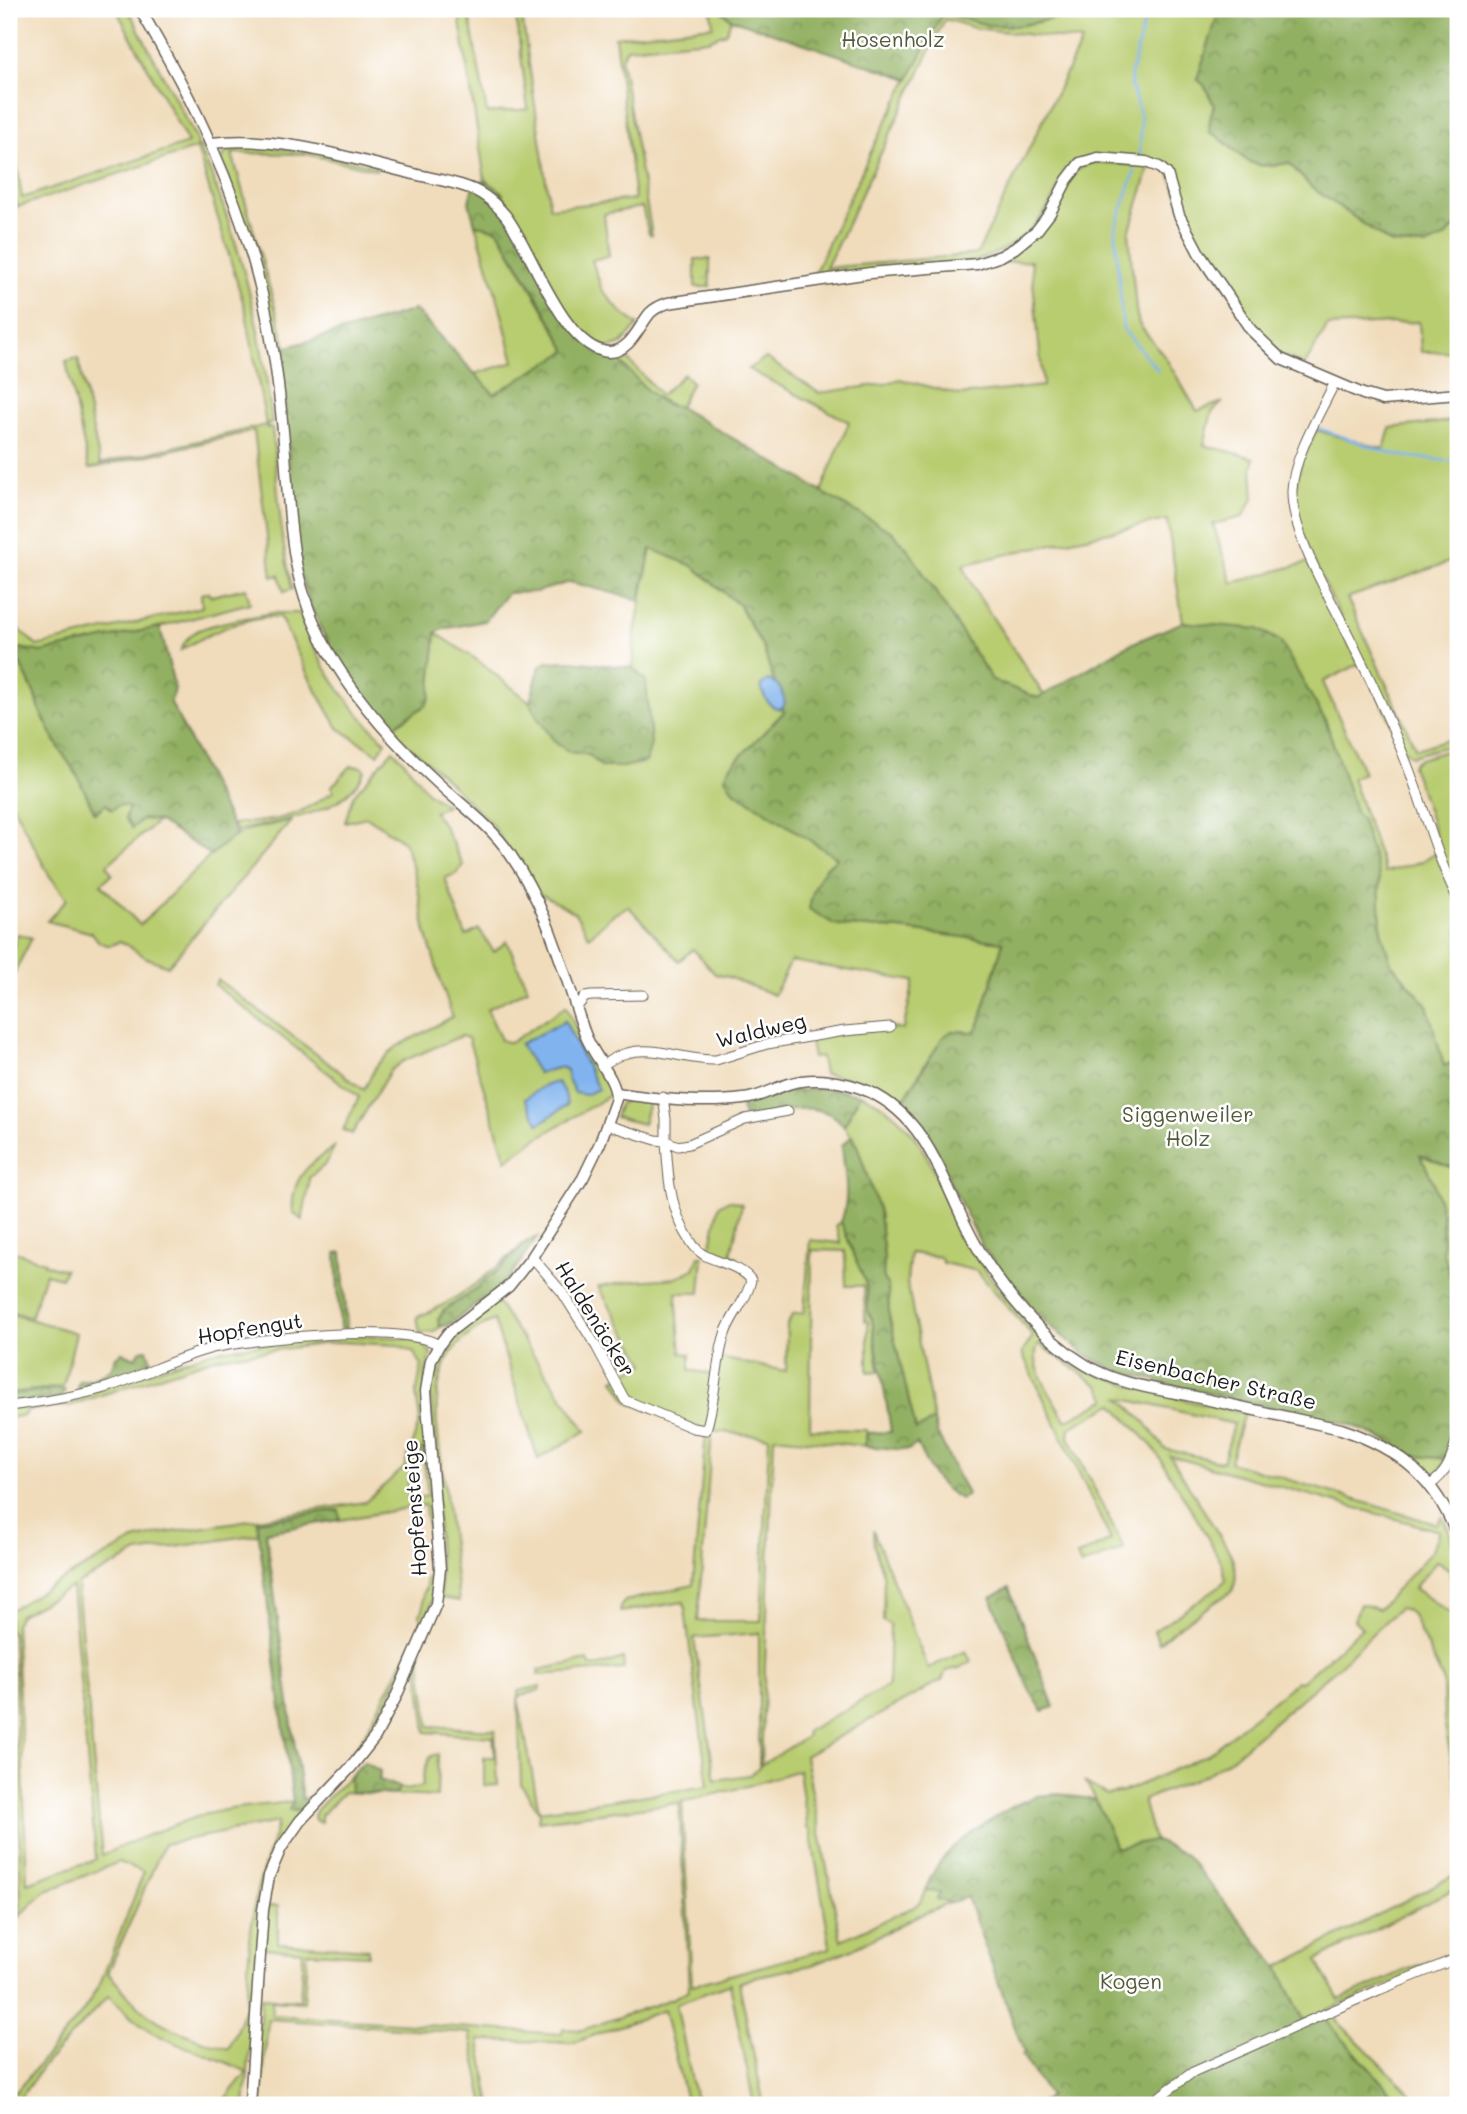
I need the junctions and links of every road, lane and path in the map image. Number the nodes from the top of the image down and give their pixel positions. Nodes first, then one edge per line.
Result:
1 (140, 9) edge
2 (211, 143) junction
3 (1335, 382) junction
4 (1458, 394) edge
5 (1458, 899) edge
6 (643, 995) dead end
7 (577, 1007) junction
8 (890, 1027) dead end
9 (601, 1066) junction
10 (617, 1093) junction
11 (663, 1097) junction
12 (788, 1111) dead end
13 (607, 1125) junction
14 (666, 1141) junction
15 (532, 1257) junction
16 (439, 1345) junction
17 (9, 1406) edge
18 (1458, 1434) edge
19 (1430, 1485) junction
20 (1458, 1539) edge
21 (1458, 1958) edge
22 (250, 2105) edge
23 (1148, 2105) edge

1 - 2 street
2 - 3 street
2 - 7 street
3 - 4 street
3 - 5 street
6 - 7 street
7 - 9 street
8 - 9 street, Waldweg
9 - 10 street
10 - 11 street, Eisenbacher Straße
10 - 13 street, Hopfensteige
11 - 14 street
11 - 19 street, Eisenbacher Straße
12 - 14 street
13 - 14 street
13 - 15 street, Hopfensteige
14 - 15 street, Haldenäcker
15 - 16 street, Hopfensteige
16 - 17 street, Hopfengut
16 - 22 street, Hopfensteige
18 - 19 street
19 - 20 street, Eisenbacher Straße
21 - 23 street

